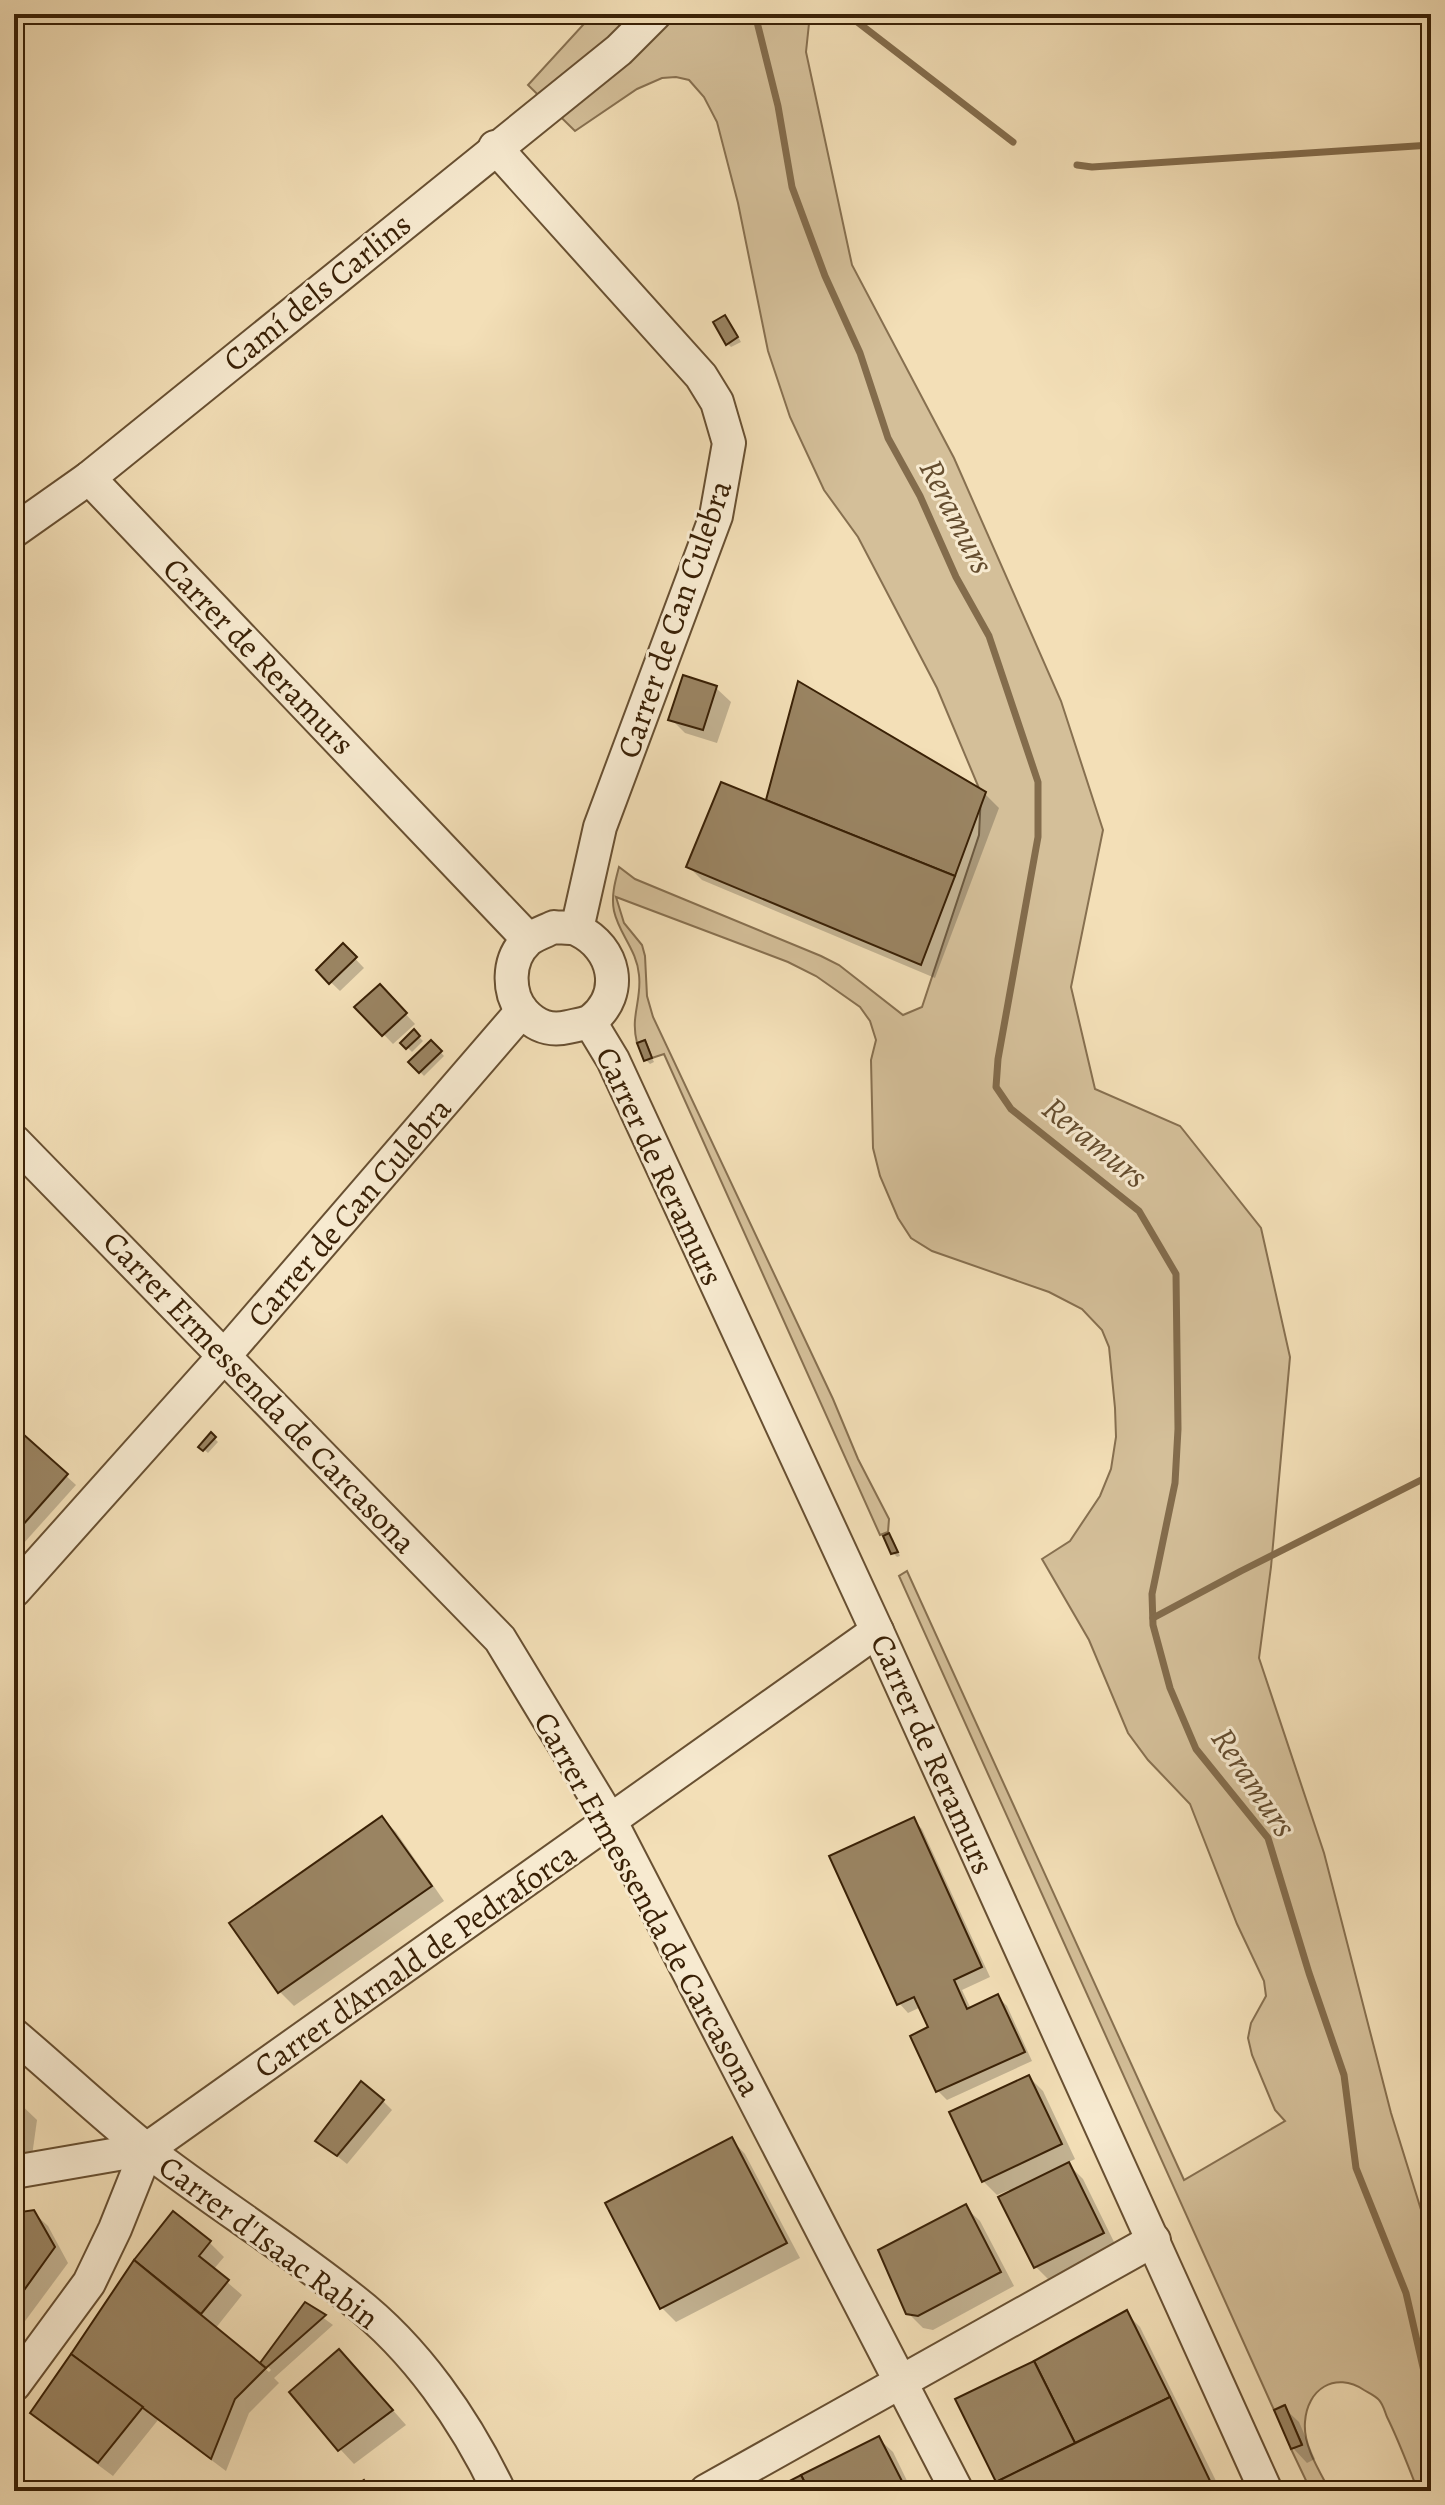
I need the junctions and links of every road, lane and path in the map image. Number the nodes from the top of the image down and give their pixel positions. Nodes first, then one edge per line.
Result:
1 (655, 14) edge
2 (495, 147) junction
3 (89, 478) junction
4 (14, 531) edge
5 (577, 929) junction
6 (528, 939) junction
7 (522, 1011) junction
8 (590, 1022) junction
9 (14, 1141) edge
10 (225, 1355) junction
11 (14, 1591) edge
12 (877, 1631) junction
13 (611, 1822) junction
14 (14, 2035) edge
15 (147, 2149) junction
16 (14, 2172) edge
17 (1154, 2240) junction
18 (901, 2381) junction
19 (14, 2385) edge
20 (499, 2491) edge
21 (706, 2491) edge
22 (957, 2491) edge
23 (1266, 2491) edge

1 - 2 street, Camí dels Carlins
2 - 3 street, Camí dels Carlins
2 - 5 street, Carrer de Can Culebra
3 - 4 street, Camí dels Carlins
3 - 6 street, Carrer de Reramurs
5 - 6 street
5 - 8 street
6 - 7 street
7 - 8 street
7 - 10 street, Carrer de Can Culebra
8 - 12 street, Carrer de Reramurs
9 - 10 street, Carrer Ermessenda de Carcasona
10 - 11 street, Carrer de Can Culebra
10 - 13 street, Carrer Ermessenda de Carcasona
12 - 13 street, Carrer d'Arnald de Pedraforca
12 - 17 street, Carrer de Reramurs
13 - 15 street, Carrer d'Arnald de Pedraforca
13 - 18 street, Carrer Ermessenda de Carcasona
14 - 15 street, Carrer d'Isaac Rabin
15 - 16 street
15 - 19 street
15 - 20 street, Carrer d'Isaac Rabin
17 - 18 street
17 - 23 street, Carrer de Reramurs
18 - 21 street
18 - 22 street, Carrer Ermessenda de Carcasona

